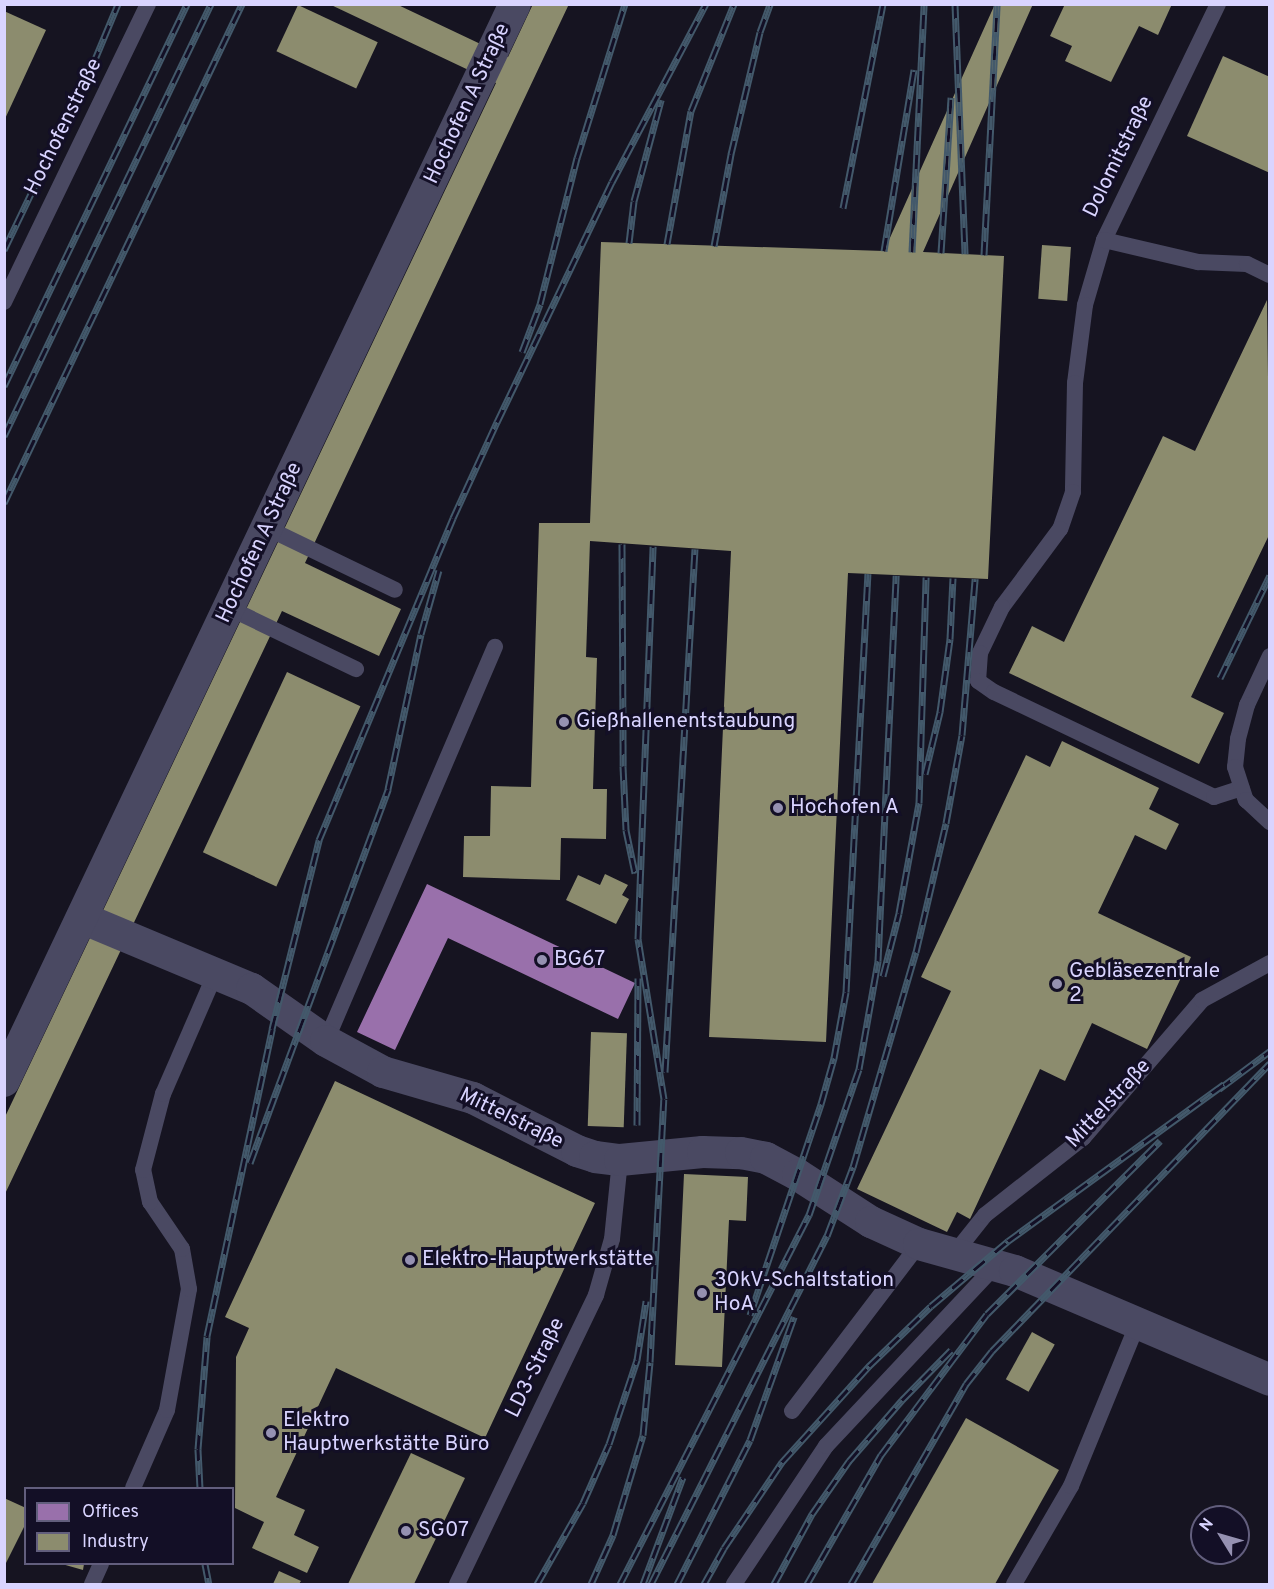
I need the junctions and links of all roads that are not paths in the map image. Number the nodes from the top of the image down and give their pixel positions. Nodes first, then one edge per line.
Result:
1 (147, 4) edge
2 (515, 4) edge
3 (1218, 4) edge
4 (1104, 240) junction
5 (1269, 275) edge
6 (4, 302) edge
7 (267, 528) junction
8 (395, 590) dead end
9 (229, 608) junction
10 (495, 646) dead end
11 (1269, 656) edge
12 (356, 669) dead end
13 (1242, 788) junction
14 (1269, 822) edge
15 (82, 918) junction
16 (1269, 963) edge
17 (216, 972) junction
18 (326, 1041) junction
19 (4, 1081) edge
20 (620, 1160) junction
21 (919, 1244) junction
22 (954, 1254) junction
23 (996, 1265) junction
24 (1138, 1323) junction
25 (1269, 1380) edge
26 (792, 1411) dead end
27 (133, 1487) edge
28 (100, 1565) edge
29 (92, 1584) edge
30 (457, 1584) edge
31 (734, 1584) edge
32 (1014, 1584) edge

1 - 6 lane, Hochofenstraße
2 - 7 street, Hochofen A Straße
3 - 4 lane, Dolomitstraße
4 - 5 lane, Dolomitstraße
4 - 13 lane
7 - 8 lane
7 - 9 street, Hochofen A Straße
9 - 12 lane
9 - 15 street, Hochofen A Straße
10 - 18 lane
11 - 13 lane
13 - 14 lane
15 - 17 street, Mittelstraße
15 - 19 street, Hochofen A Straße
16 - 22 lane, Mittelstraße
17 - 18 street, Mittelstraße
17 - 27 lane
18 - 20 street, Mittelstraße
20 - 21 street, Mittelstraße
20 - 30 lane, LD3-Straße
21 - 22 street, Mittelstraße
21 - 26 lane
22 - 23 street, Mittelstraße
23 - 24 street, Mittelstraße
23 - 31 lane
24 - 25 street, Mittelstraße
24 - 32 lane
28 - 29 lane

